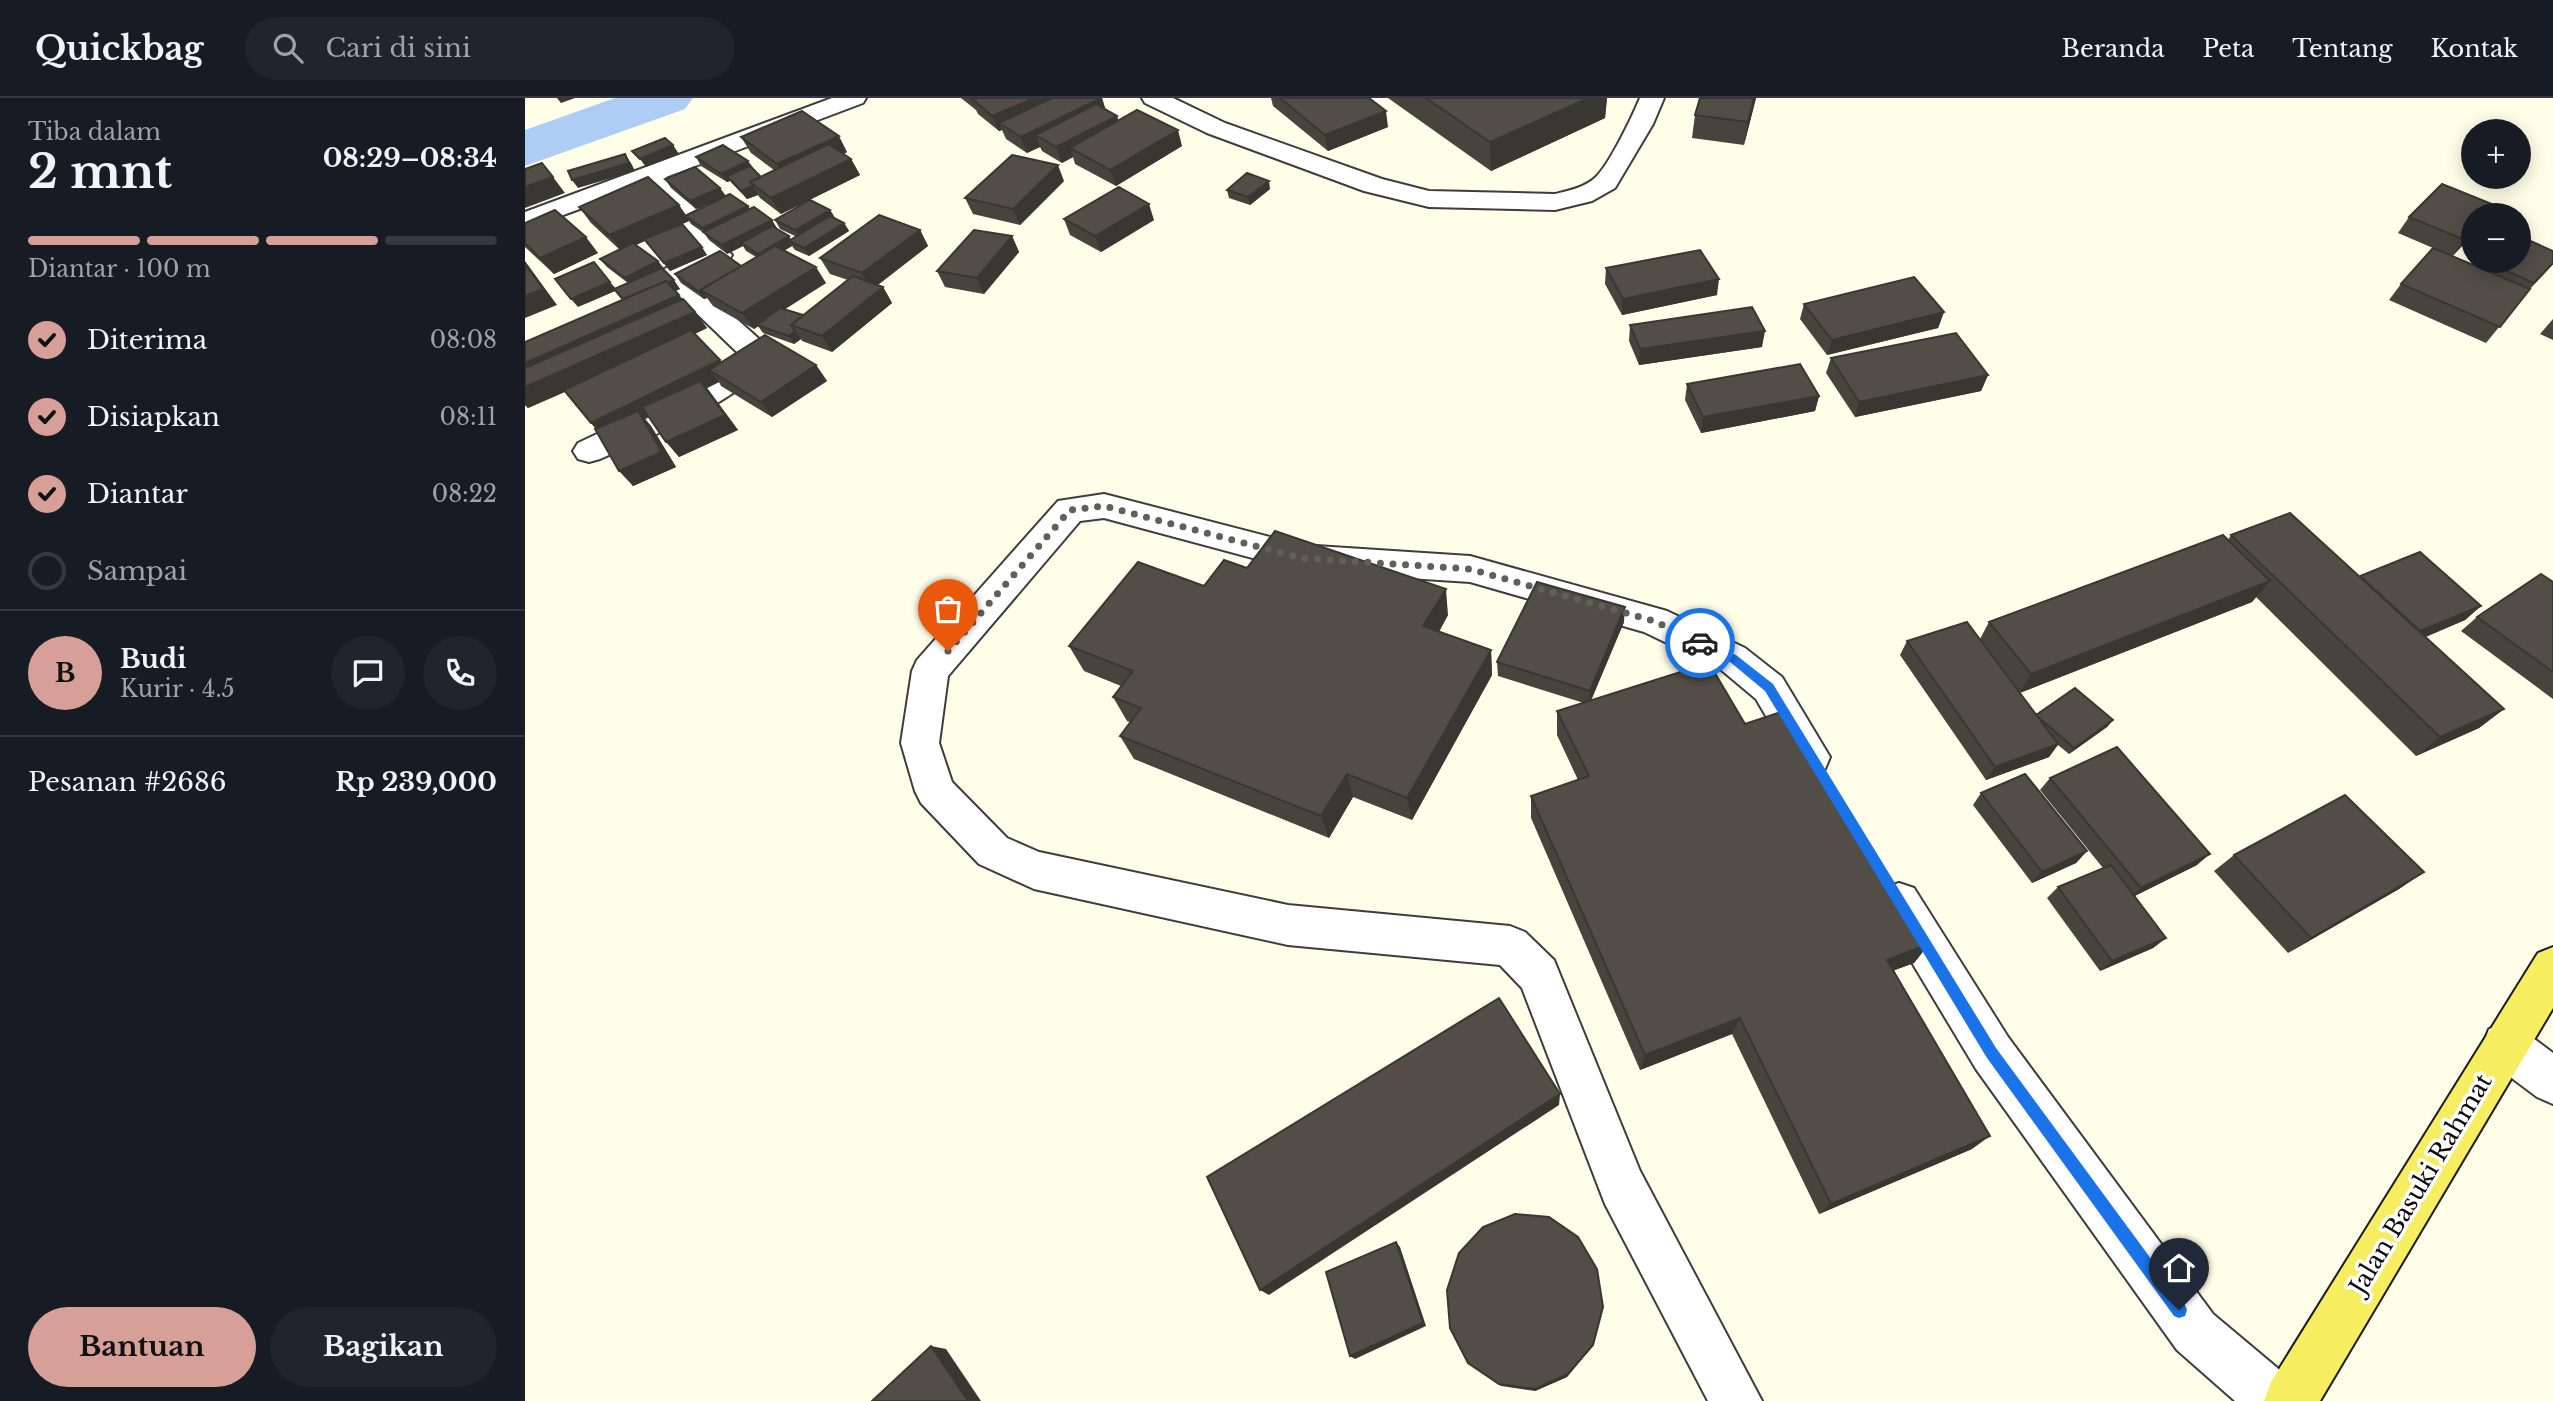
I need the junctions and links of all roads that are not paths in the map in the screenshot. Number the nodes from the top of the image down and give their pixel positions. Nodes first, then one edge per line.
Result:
1 (854, 98) edge
2 (1154, 98) edge
3 (1652, 98) edge
4 (649, 175) junction
5 (525, 221) edge
6 (589, 451) dead end
7 (1834, 794) edge
8 (1877, 864) edge
9 (2553, 968) edge
10 (2505, 1045) junction
11 (2553, 1081) edge
12 (1737, 1401) edge
13 (2275, 1401) edge
14 (2290, 1401) edge

1 - 4 street
2 - 3 street
4 - 5 street
4 - 6 street
7 - 12 street
8 - 13 street
9 - 10 main road, Jalan Basuki Rahmat
10 - 11 street
10 - 14 main road, Jalan Basuki Rahmat

